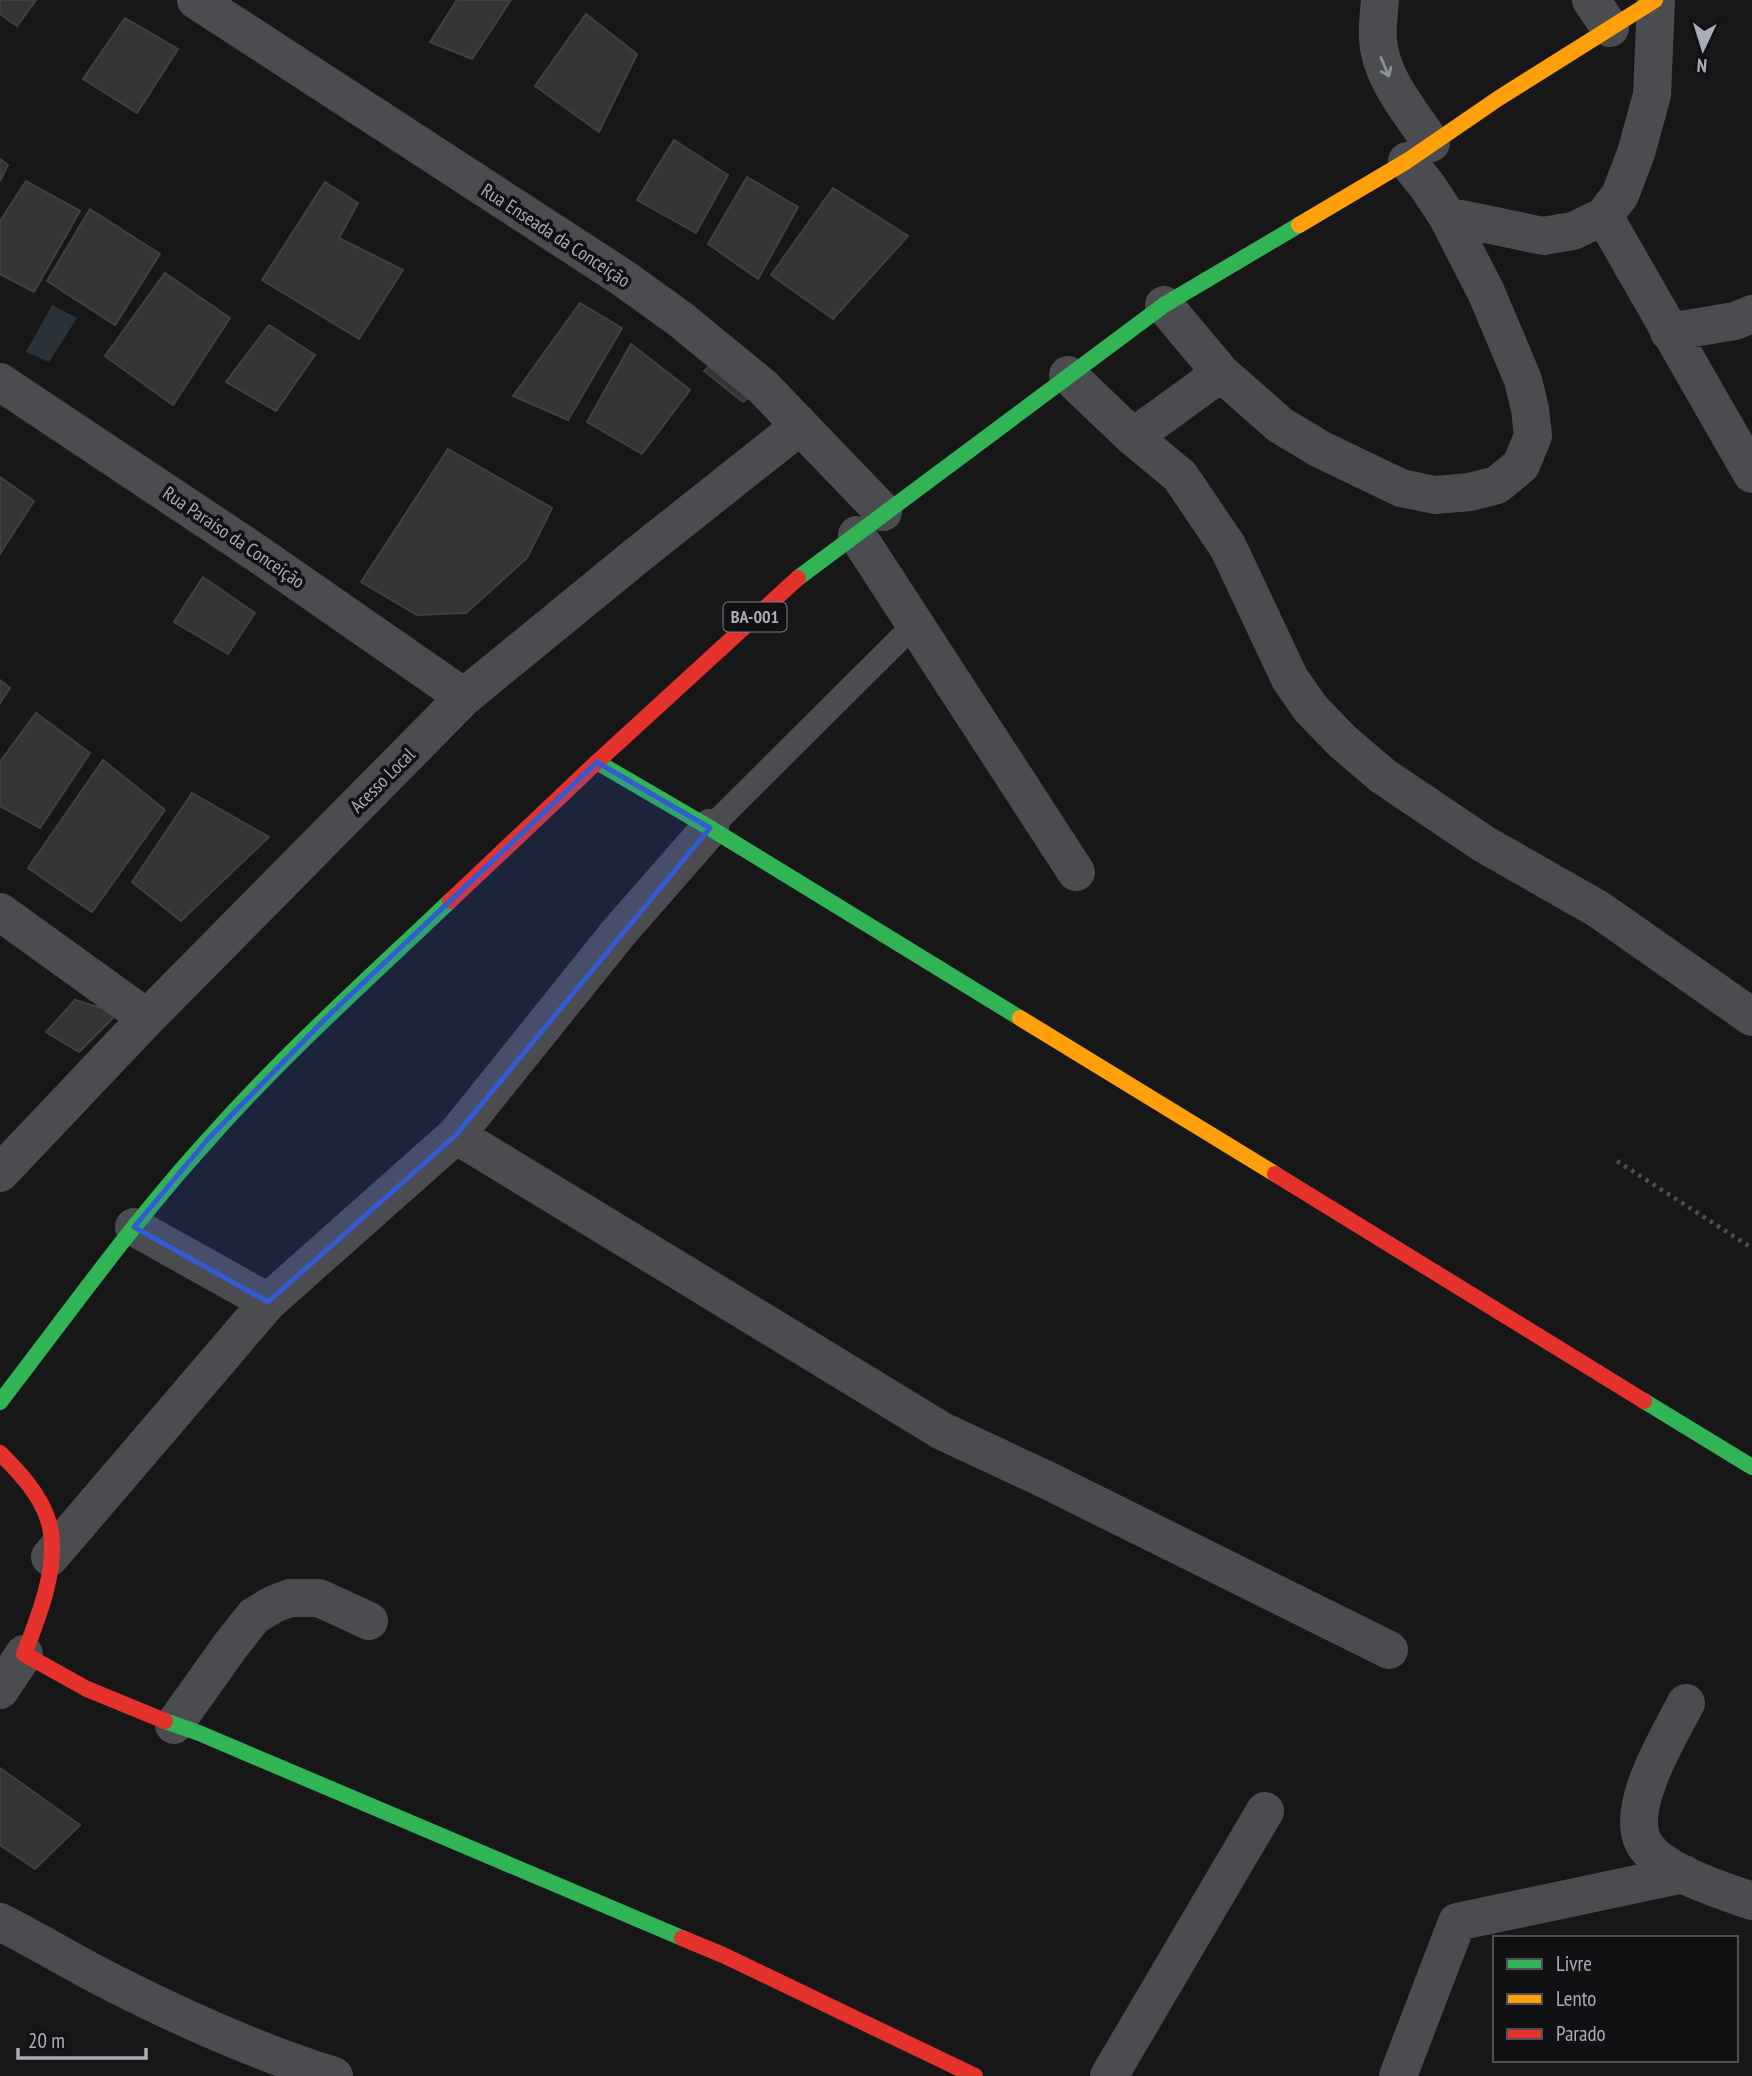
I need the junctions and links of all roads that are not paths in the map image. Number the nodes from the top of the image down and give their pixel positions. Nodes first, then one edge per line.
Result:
1 (196, 0) edge
2 (1380, 0) edge
3 (1656, 0) edge
4 (1601, 14) edge
5 (1419, 152) junction
6 (1447, 216) junction
7 (1604, 216) junction
8 (1164, 305) junction
9 (1752, 314) edge
10 (1669, 332) junction
11 (1221, 373) junction
12 (1068, 375) junction
13 (0, 382) edge
14 (800, 426) junction
15 (1133, 437) junction
16 (1752, 474) edge
17 (870, 524) junction
18 (915, 625) junction
19 (464, 697) junction
20 (597, 762) junction
21 (710, 828) junction
22 (1076, 872) dead end
23 (0, 912) edge
24 (1752, 1017) edge
25 (147, 1018) junction
26 (456, 1135) junction
27 (0, 1173) edge
28 (134, 1227) junction
29 (268, 1303) junction
30 (0, 1402) edge
31 (0, 1453) edge
32 (1752, 1466) edge
33 (50, 1557) junction
34 (369, 1622) dead end
35 (1389, 1650) dead end
36 (24, 1654) junction
37 (0, 1690) edge
38 (1686, 1703) dead end
39 (174, 1725) junction
40 (1265, 1811) dead end
41 (1684, 1874) junction
42 (1752, 1901) edge
43 (0, 1922) edge
44 (334, 2076) edge
45 (975, 2076) edge
46 (1109, 2076) edge
47 (1398, 2076) edge

1 - 14 street, Rua Enseada da Conceição
2 -> 5 street
3 - 4 street, BA-001
3 - 7 street
4 - 5 street, BA-001
5 - 6 street
5 - 8 street, BA-001
6 - 7 street
6 - 11 street
7 - 10 street
8 - 11 street
8 - 12 street, BA-001
9 - 10 street
10 - 16 street
11 - 15 street
12 - 15 street
12 - 17 street, BA-001
13 - 19 street, Rua Paraíso da Conceição
14 - 17 street, Rua Enseada da Conceição
14 - 19 street, Acesso Local
15 - 24 street
17 - 18 street, Rua Enseada da Conceição
17 - 20 street, BA-001
18 - 21 lane
18 - 22 street, Rua Enseada da Conceição
19 - 25 street, Acesso Local
20 - 21 street
20 - 28 street, BA-001
21 - 26 street
21 - 32 street
23 - 25 street
25 - 27 street, Acesso Local
26 - 29 street
26 - 35 street
28 - 29 street
28 - 30 street, BA-001
29 - 33 street
31 - 33 street
33 - 36 street
34 - 39 street
36 - 37 street
36 - 39 street
38 - 41 street
39 - 45 street
40 - 46 street
41 - 42 street
41 - 47 street
43 - 44 street

